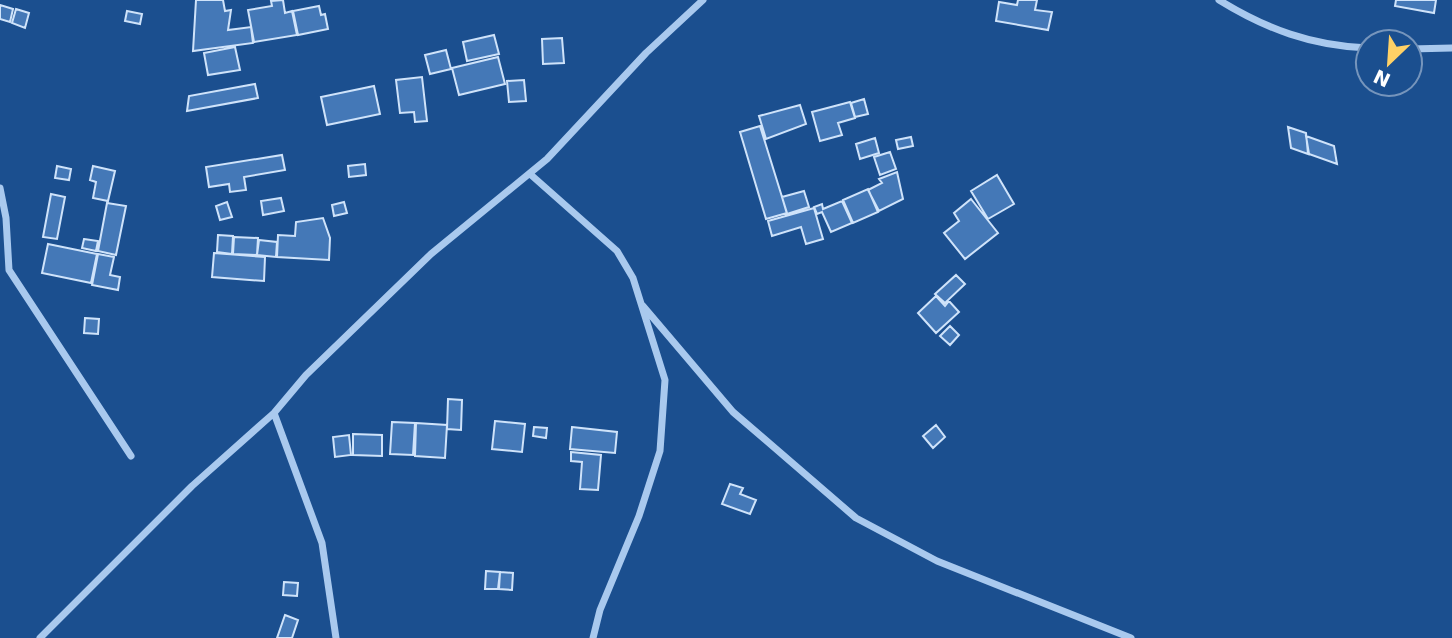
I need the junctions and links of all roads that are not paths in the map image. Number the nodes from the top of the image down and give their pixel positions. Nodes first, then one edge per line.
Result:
1 (703, 0) edge
2 (1219, 0) edge
3 (1354, 46) edge
4 (1452, 48) edge
5 (1424, 49) edge
6 (530, 174) junction
7 (0, 188) edge
8 (643, 306) junction
9 (274, 413) junction
10 (131, 456) dead end
11 (40, 638) edge
12 (335, 638) edge
13 (593, 638) edge
14 (1131, 638) edge

1 - 6 street
2 - 3 street
4 - 5 street
6 - 8 street
6 - 9 street
7 - 10 street
8 - 13 street
8 - 14 street
9 - 11 street
9 - 12 street

